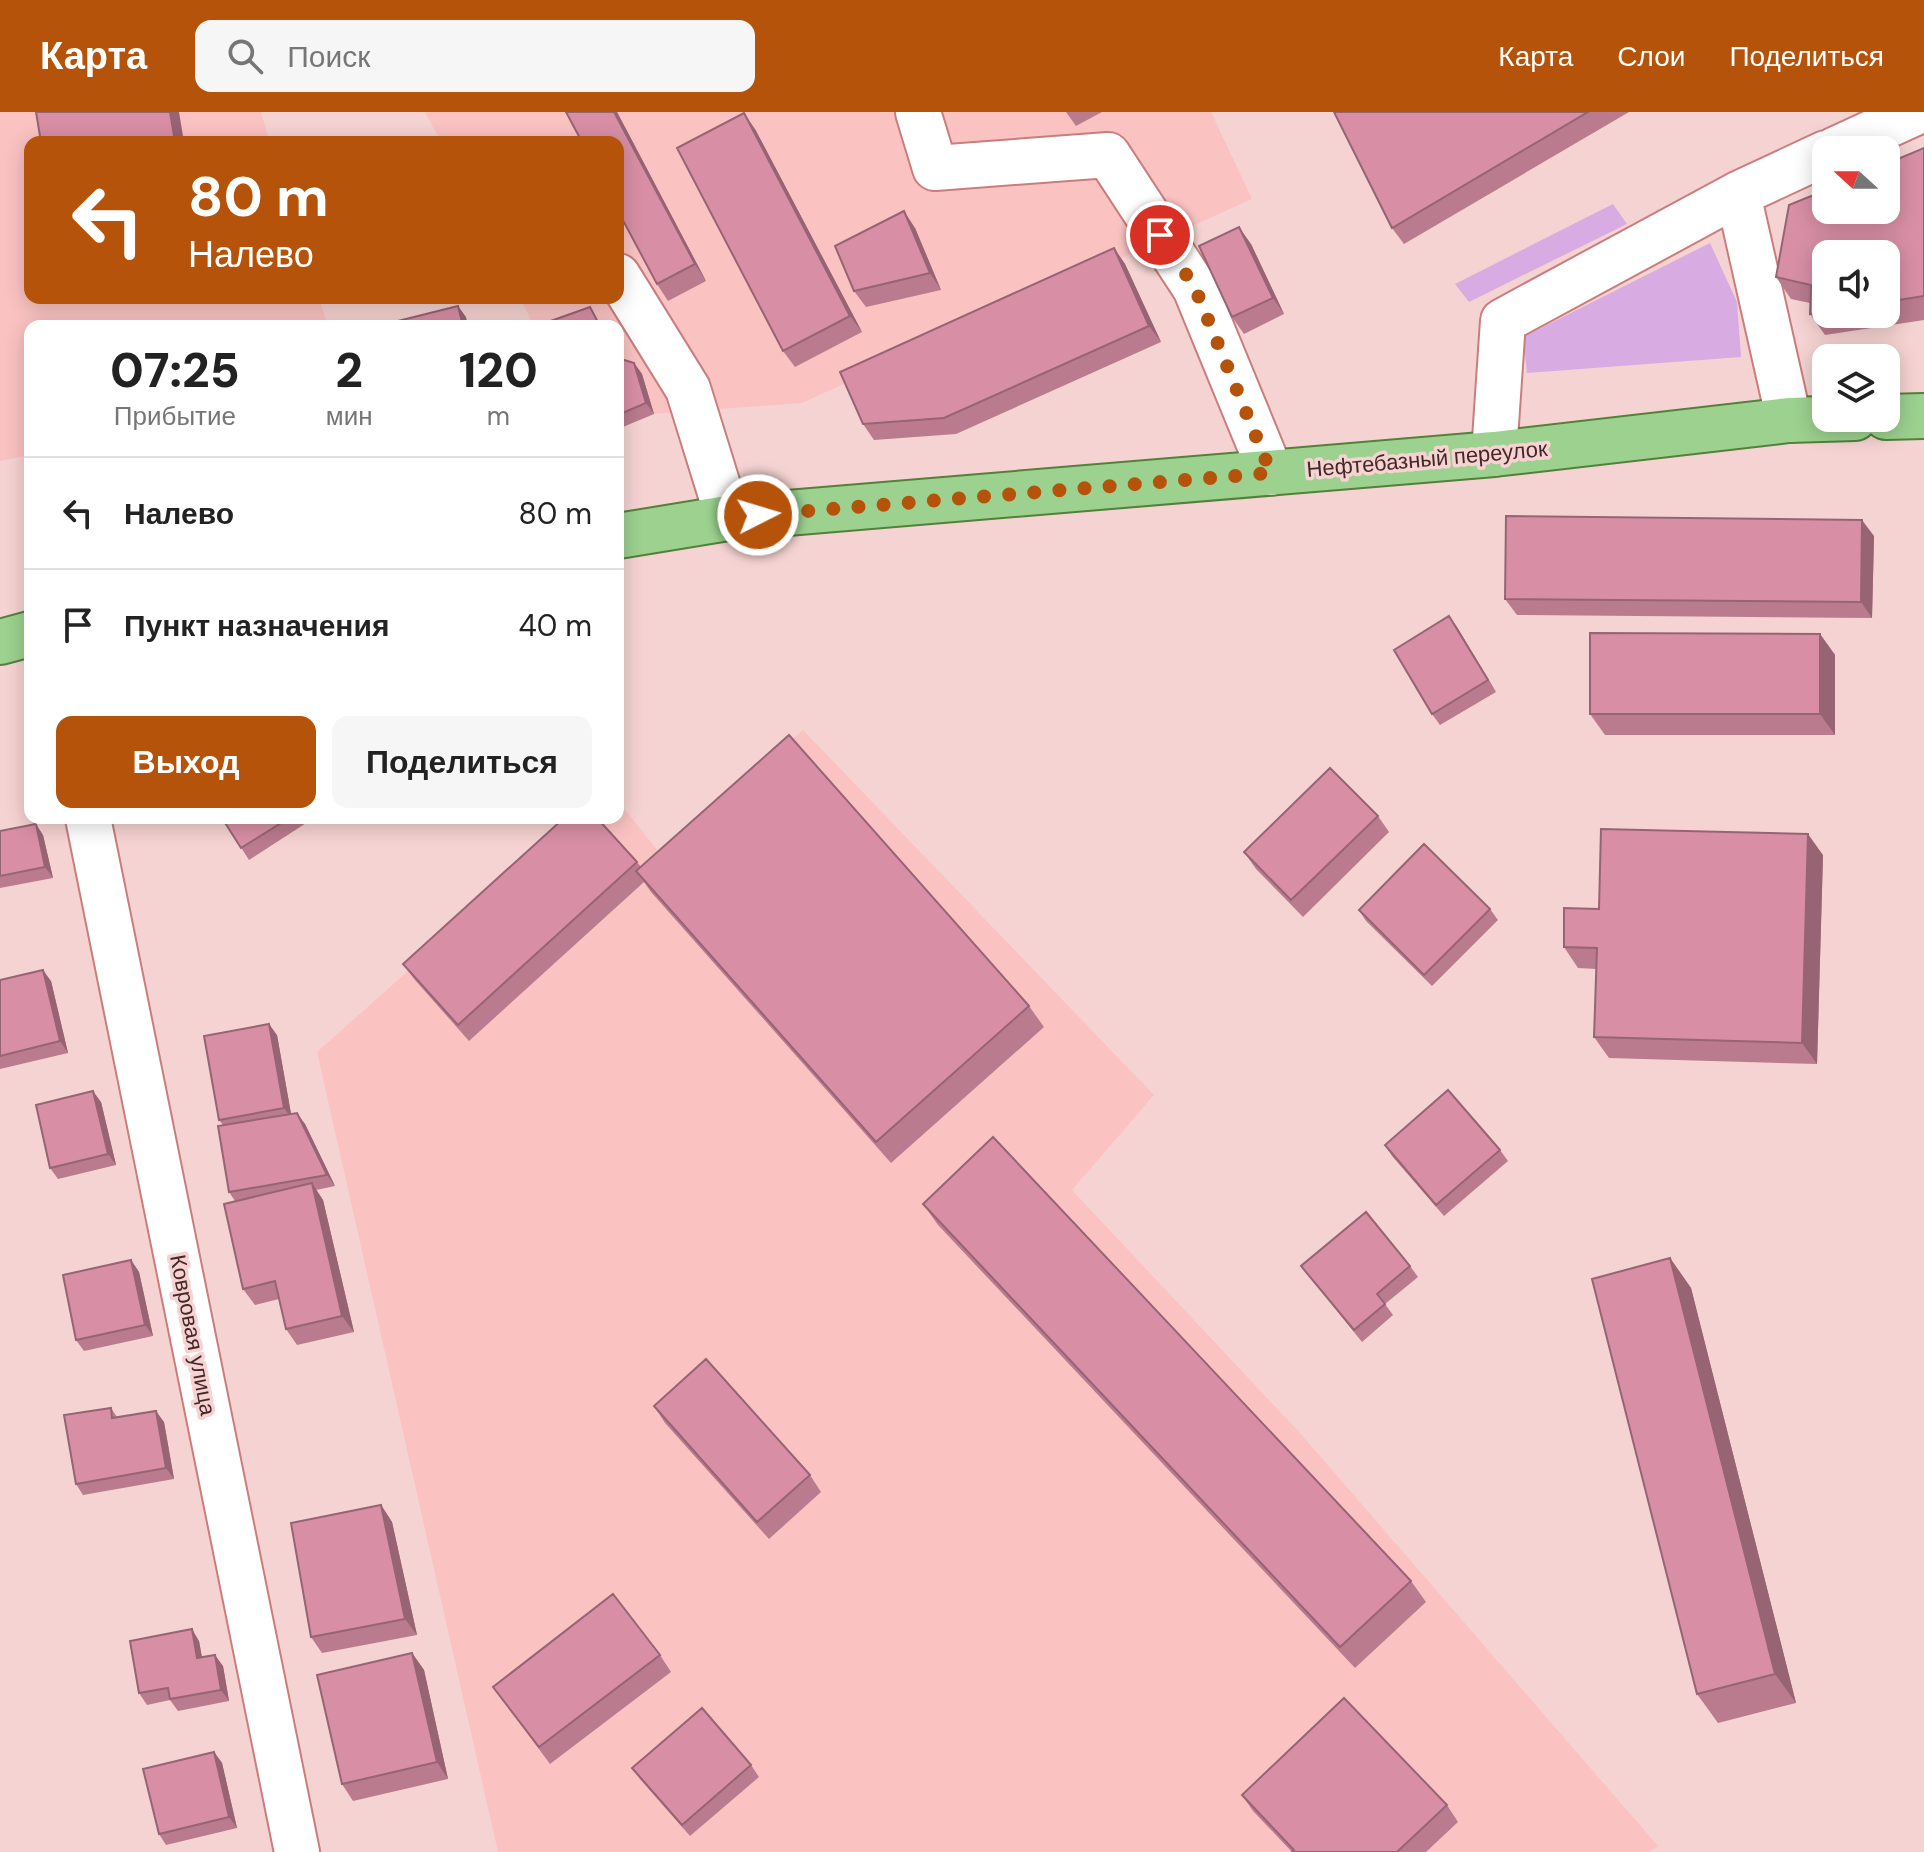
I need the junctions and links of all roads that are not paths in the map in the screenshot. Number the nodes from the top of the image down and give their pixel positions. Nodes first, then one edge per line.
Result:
1 (918, 112) edge
2 (1917, 112) edge
3 (1865, 136) edge
4 (1812, 160) edge
5 (1738, 194) junction
6 (624, 286) edge
7 (1924, 416) edge
8 (1900, 417) edge
9 (1812, 419) edge
10 (1789, 420) junction
11 (1494, 454) junction
12 (1271, 473) junction
13 (728, 518) junction
14 (624, 535) edge
15 (24, 636) edge
16 (0, 642) edge
17 (89, 824) edge
18 (297, 1852) edge

1 - 12 street
2 - 3 street
4 - 5 street
5 - 10 street
5 - 11 street
6 - 13 street
7 - 8 main road
9 - 10 main road, Нефтебазный переулок
10 - 11 main road, Нефтебазный переулок
11 - 12 main road, Нефтебазный переулок
12 - 13 main road, Нефтебазный переулок
13 - 14 main road, Нефтебазный переулок
15 - 16 main road
17 - 18 street, Ковровая улица

